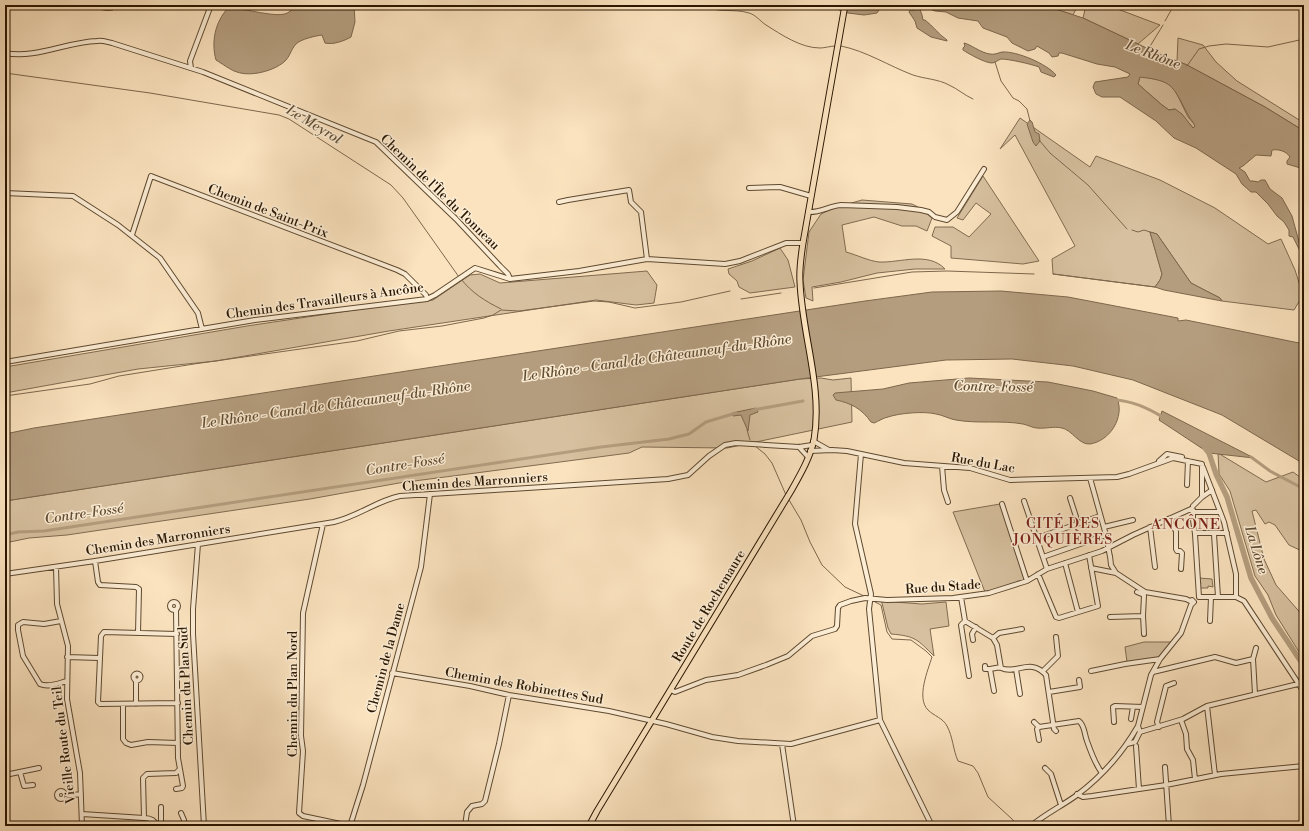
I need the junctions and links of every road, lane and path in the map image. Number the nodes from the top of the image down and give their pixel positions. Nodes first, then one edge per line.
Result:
1 (211, 5) edge
2 (845, 5) edge
3 (5, 53) edge
4 (191, 68) junction
5 (984, 169) dead end
6 (749, 188) dead end
7 (5, 193) edge
8 (812, 196) junction
9 (559, 202) dead end
10 (808, 212) junction
11 (132, 235) junction
12 (803, 243) junction
13 (647, 258) junction
14 (510, 279) junction
15 (427, 299) junction
16 (202, 329) junction
17 (5, 362) edge
18 (813, 443) junction
19 (799, 446) junction
20 (829, 450) junction
21 (809, 454) junction
22 (861, 454) junction
23 (1188, 461) junction
24 (1158, 463) junction
25 (1202, 464) junction
26 (942, 466) junction
27 (1090, 478) junction
28 (1188, 485) dead end
29 (1212, 490) junction
30 (430, 494) junction
31 (1202, 497) junction
32 (1070, 498) dead end
33 (1024, 501) dead end
34 (948, 502) dead end
35 (1002, 504) dead end
36 (1192, 509) junction
37 (1220, 512) junction
38 (1100, 516) junction
39 (1168, 519) junction
40 (1133, 520) dead end
41 (1078, 523) junction
42 (323, 524) junction
43 (1150, 527) junction
44 (1104, 528) junction
45 (1195, 533) junction
46 (1226, 533) junction
47 (1214, 534) junction
48 (1106, 535) junction
49 (1036, 538) junction
50 (198, 544) junction
51 (1108, 548) junction
52 (1088, 555) junction
53 (1043, 557) junction
54 (95, 561) junction
55 (1065, 563) junction
56 (56, 566) junction
57 (1155, 567) dead end
58 (1091, 568) junction
59 (1047, 569) junction
60 (1181, 569) dead end
61 (1116, 573) junction
62 (5, 574) edge
63 (1038, 574) junction
64 (1027, 580) junction
65 (1137, 592) dead end
66 (1145, 594) junction
67 (961, 597) junction
68 (1199, 597) junction
69 (1211, 597) junction
70 (1218, 597) junction
71 (1236, 597) junction
72 (871, 598) junction
73 (1191, 602) junction
74 (176, 610) dead end
75 (1078, 612) junction
76 (1143, 616) junction
77 (1110, 617) dead end
78 (964, 621) junction
79 (1210, 621) dead end
80 (61, 622) junction
81 (976, 627) junction
82 (1022, 629) dead end
83 (138, 633) junction
84 (177, 634) junction
85 (1144, 634) dead end
86 (1056, 637) dead end
87 (993, 638) junction
88 (973, 640) dead end
89 (1256, 648) dead end
90 (68, 657) junction
91 (99, 658) junction
92 (1160, 659) junction
93 (1253, 659) junction
94 (984, 666) dead end
95 (1001, 667) junction
96 (990, 669) junction
97 (1016, 669) junction
98 (1043, 671) junction
99 (1091, 671) dead end
100 (1153, 672) junction
101 (392, 673) junction
102 (969, 676) dead end
103 (1078, 680) dead end
104 (67, 681) junction
105 (136, 681) dead end
106 (1174, 684) dead end
107 (1298, 684) junction
108 (670, 690) junction
109 (1304, 690) edge
110 (994, 691) dead end
111 (1049, 692) junction
112 (1020, 694) dead end
113 (1255, 694) junction
114 (509, 695) junction
115 (178, 703) junction
116 (123, 704) junction
117 (136, 704) junction
118 (1207, 706) junction
119 (1133, 707) junction
120 (1143, 707) junction
121 (1113, 716) junction
122 (1119, 716) dead end
123 (1131, 719) dead end
124 (880, 720) junction
125 (1181, 720) junction
126 (652, 721) junction
127 (1034, 722) dead end
128 (1114, 722) dead end
129 (1054, 725) junction
130 (1039, 727) junction
131 (1160, 727) junction
132 (1056, 731) dead end
133 (1138, 732) junction
134 (1039, 740) dead end
135 (1132, 742) junction
136 (178, 743) junction
137 (782, 744) junction
138 (1304, 766) edge
139 (1165, 767) dead end
140 (40, 768) dead end
141 (1045, 768) dead end
142 (180, 769) junction
143 (20, 772) junction
144 (1102, 773) junction
145 (5, 775) edge
146 (1215, 775) junction
147 (1195, 779) junction
148 (33, 785) dead end
149 (1166, 785) junction
150 (176, 789) dead end
151 (1139, 789) junction
152 (81, 794) junction
153 (1077, 794) junction
154 (65, 796) dead end
155 (1061, 805) junction
156 (161, 807) dead end
157 (181, 813) dead end
158 (82, 814) junction
159 (5, 816) edge
160 (144, 818) junction
161 (7, 826) edge
162 (82, 826) edge
163 (157, 826) edge
164 (161, 826) edge
165 (184, 826) edge
166 (204, 826) edge
167 (350, 826) edge
168 (465, 826) edge
169 (589, 826) edge
170 (794, 826) edge
171 (932, 826) edge
172 (1031, 826) edge
173 (1170, 826) edge

1 - 4 street
2 - 8 main road, Route de Rochemaure
3 - 4 street, Chemin de l'Île du Tonneau
4 - 14 street, Chemin de l'Île du Tonneau
5 - 10 street
6 - 8 street
7 - 11 street
8 - 10 main road, Route de Rochemaure
9 - 13 street
10 - 12 main road, Route de Rochemaure
11 - 15 street, Chemin de Saint-Prix
11 - 16 street
12 - 13 street, Chemin des Travailleurs à Ancône
12 - 18 main road, Route de Rochemaure
13 - 14 street, Chemin des Travailleurs à Ancône
14 - 15 street, Chemin des Travailleurs à Ancône
15 - 16 street, Chemin des Travailleurs à Ancône
16 - 17 street, Chemin des Travailleurs à Ancône
18 - 19 street, Chemin des Marronniers
18 - 20 street
18 - 21 main road, Route de Rochemaure
19 - 21 street
19 - 30 street, Chemin des Marronniers
20 - 21 street, Rue du Lac
20 - 22 street, Rue du Lac
21 - 108 main road, Route de Rochemaure
22 - 26 street, Rue du Lac
22 - 72 street
23 - 24 street
23 - 25 street
23 - 28 street
24 - 25 street
24 - 27 street, Rue du Lac
25 - 29 street
25 - 31 street
26 - 27 street, Rue du Lac
26 - 34 street
27 - 38 street
29 - 31 street, Rue du Stade
29 - 37 street
30 - 42 street, Chemin des Marronniers
30 - 101 street, Chemin de la Dame
31 - 36 street, Rue du Stade
32 - 41 street
33 - 49 street
35 - 64 street
36 - 37 street
36 - 39 street, Rue du Stade
36 - 45 street
37 - 46 street
38 - 41 street
38 - 44 street
39 - 43 street, Rue du Stade
39 - 60 street
40 - 44 street
41 - 49 street
42 - 50 street, Chemin des Marronniers
42 - 167 street, Chemin du Plan Nord
43 - 51 street, Rue du Stade
43 - 57 street
44 - 48 street
45 - 47 street
45 - 68 street
46 - 47 street
46 - 71 street
47 - 70 street
48 - 51 street
48 - 53 street
49 - 53 street
50 - 54 street, Chemin des Marronniers
50 - 166 street, Chemin du Plan Sud
51 - 52 street, Rue du Stade
51 - 61 street
52 - 55 street, Rue du Stade
52 - 58 street
53 - 59 street
54 - 56 street, Chemin des Marronniers
54 - 83 street
55 - 59 street, Rue du Stade
55 - 75 street
56 - 62 street, Chemin des Marronniers
56 - 80 street, Vieille Route du Teil
58 - 61 street
58 - 75 street
59 - 63 street, Rue du Stade
61 - 66 street
63 - 64 street, Rue du Stade
63 - 75 street
64 - 67 street, Rue du Stade
65 - 66 street
66 - 73 street
66 - 76 street
67 - 72 street, Rue du Stade
67 - 78 street
68 - 69 street
68 - 73 street
69 - 70 street
69 - 79 street
70 - 71 street
71 - 107 street
72 - 108 street, Rue du Stade
72 - 124 street
73 - 92 street
74 - 84 street
76 - 77 street
76 - 85 street
78 - 81 street
78 - 102 street
80 - 90 street, Vieille Route du Teil
80 - 104 street
81 - 87 street
81 - 88 street
82 - 87 street
83 - 84 street
83 - 91 street
84 - 115 street
86 - 98 street
87 - 95 street
89 - 93 street
90 - 91 street
90 - 104 street, Vieille Route du Teil
91 - 116 street
92 - 99 street
92 - 100 street
93 - 100 street
93 - 113 street
94 - 96 street
95 - 96 street
95 - 97 street
96 - 110 street
97 - 98 street
97 - 112 street
98 - 111 street
100 - 120 street
101 - 114 street, Chemin des Robinettes Sud
101 - 167 street, Chemin de la Dame
103 - 111 street
104 - 152 street, Vieille Route du Teil
105 - 117 street
106 - 131 street
107 - 109 street
107 - 113 street
108 - 126 main road, Route de Rochemaure
111 - 129 street
113 - 118 street
114 - 126 street, Chemin des Robinettes Sud
114 - 168 street
115 - 117 street
115 - 136 street
116 - 117 street
116 - 136 street
118 - 125 street
118 - 146 street
119 - 120 street
119 - 121 street
119 - 123 street
120 - 133 street
121 - 122 street
121 - 128 street
124 - 137 street, Chemin des Robinettes Sud
124 - 171 street
125 - 131 street
125 - 147 street
126 - 137 street, Chemin des Robinettes Sud
126 - 169 main road, Route de Rochemaure
127 - 130 street
129 - 130 street
129 - 132 street
129 - 144 street
130 - 134 street
131 - 133 street
133 - 135 street
133 - 135 street
135 - 144 street
135 - 151 street
136 - 142 street
137 - 170 street
138 - 146 street
139 - 149 street
140 - 143 street
141 - 155 street
142 - 150 street
142 - 160 street
143 - 145 street
143 - 148 street
144 - 153 street
146 - 147 street
147 - 149 street
149 - 151 street
149 - 173 street
151 - 153 street
152 - 154 street
152 - 158 street, Vieille Route du Teil
153 - 155 street
155 - 172 street
156 - 164 street
157 - 165 street
158 - 160 street
158 - 162 street, Vieille Route du Teil
159 - 161 street
160 - 163 street

